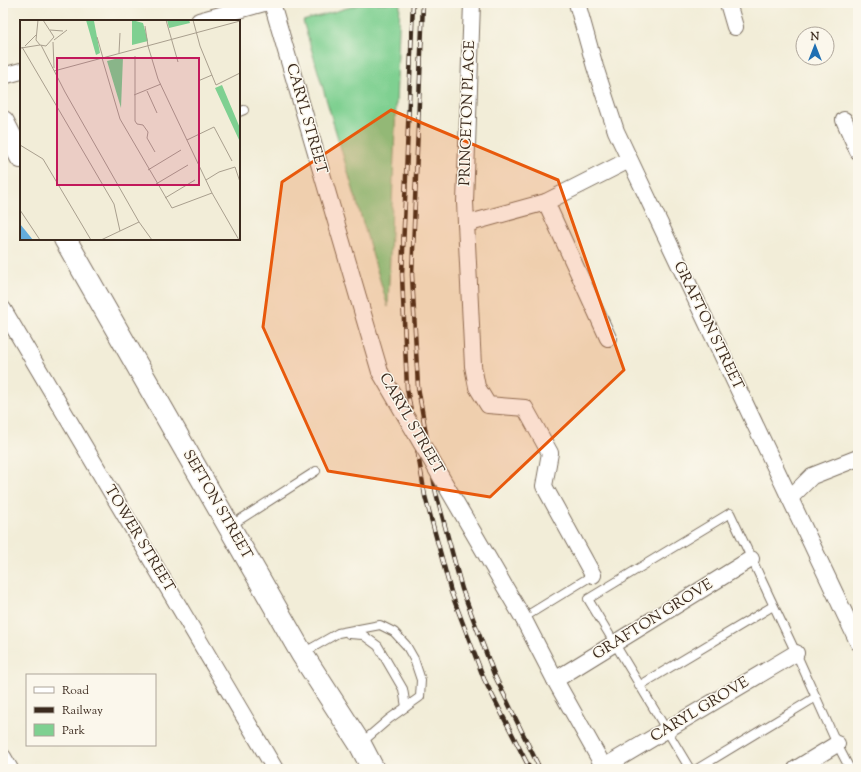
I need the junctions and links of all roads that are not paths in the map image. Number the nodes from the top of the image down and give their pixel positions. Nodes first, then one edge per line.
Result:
1 (264, 3) edge
2 (272, 3) edge
3 (472, 3) edge
4 (577, 3) edge
5 (728, 3) edge
6 (203, 20) edge
7 (734, 27) dead end
8 (20, 71) edge
9 (3, 76) edge
10 (844, 120) dead end
11 (3, 122) edge
12 (857, 144) edge
13 (20, 155) edge
14 (629, 160) junction
15 (546, 202) junction
16 (466, 224) junction
17 (66, 240) edge
18 (3, 309) edge
19 (608, 338) dead end
20 (858, 458) edge
21 (316, 471) dead end
22 (790, 498) junction
23 (229, 526) junction
24 (751, 559) junction
25 (593, 575) joint
26 (773, 606) junction
27 (523, 618) junction
28 (338, 633) junction
29 (858, 642) edge
30 (614, 643) junction
31 (796, 653) junction
32 (302, 654) junction
33 (555, 680) junction
34 (639, 686) junction
35 (816, 697) junction
36 (406, 707) junction
37 (666, 730) junction
38 (360, 744) junction
39 (837, 744) junction
40 (3, 757) edge
41 (605, 768) edge
42 (10, 769) edge
43 (275, 769) edge
44 (373, 769) edge
45 (690, 769) edge
46 (697, 769) edge
47 (796, 769) edge
48 (850, 769) edge

1 - 6 street
2 - 27 street, CARYL STREET, bridge
3 - 16 street, PRINCETON PLACE
4 - 14 street, GRAFTON STREET
5 - 7 street
8 - 9 street
10 - 12 street
11 - 13 street
14 - 15 street
14 - 22 street, GRAFTON STREET
15 - 16 street
15 - 19 street
16 - 25 street, PRINCETON PLACE
17 - 23 street, SEFTON STREET
18 - 43 street, TOWER STREET
20 - 22 street
21 - 23 lane
22 - 29 street, GRAFTON STREET
23 - 32 street, SEFTON STREET
24 - 26 lane
24 - 30 street, GRAFTON GROVE
24 - 30 lane
25 - 27 lane, PRINCETON PLACE
26 - 31 lane
26 - 34 lane
27 - 33 street, CARYL STREET
28 - 32 lane
28 - 36 lane
28 - 36 lane
30 - 33 street, GRAFTON GROVE
30 - 34 lane
31 - 35 lane
31 - 37 street, CARYL GROVE
32 - 38 street, SEFTON STREET
33 - 41 street, CARYL STREET
34 - 37 lane
35 - 39 lane
35 - 46 lane
36 - 38 lane
37 - 41 street, CARYL GROVE
37 - 45 lane
38 - 44 street, SEFTON STREET
39 - 47 street
39 - 48 lane
40 - 42 street

